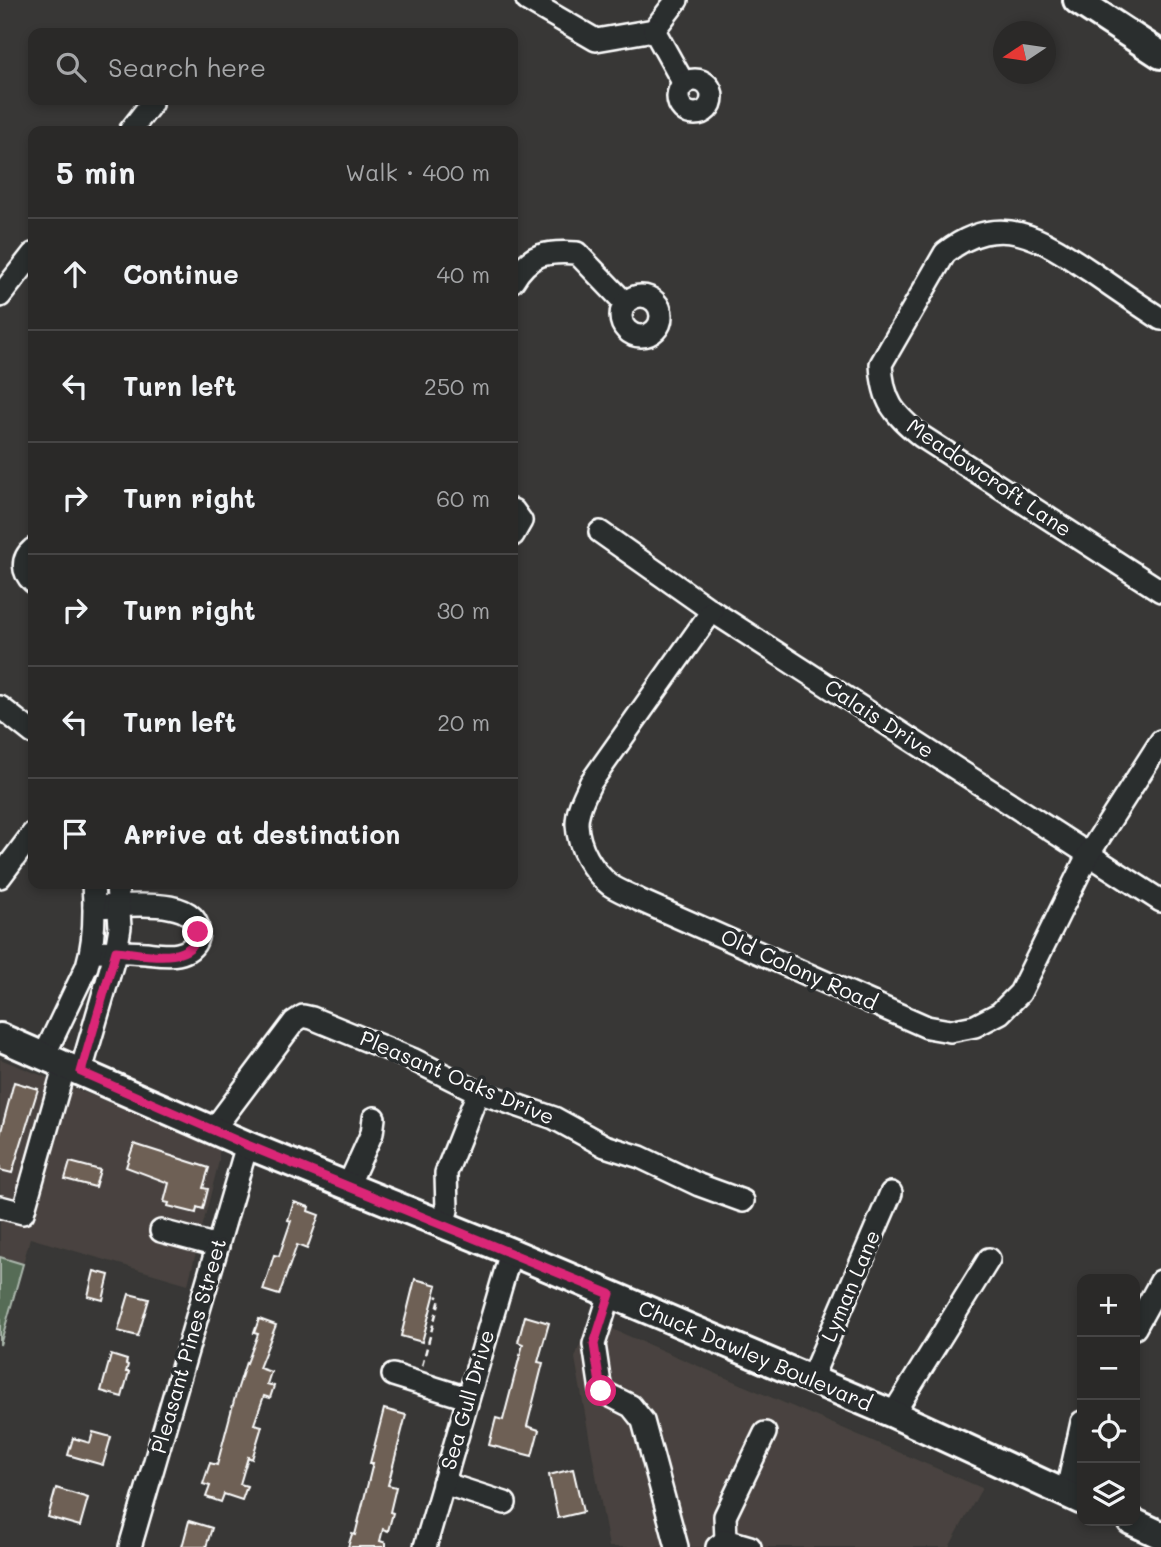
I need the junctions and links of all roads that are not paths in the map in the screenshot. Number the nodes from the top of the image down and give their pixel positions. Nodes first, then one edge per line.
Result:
1 (527, 0) edge
2 (677, 0) edge
3 (1077, 0) edge
4 (654, 30) junction
5 (1161, 55) edge
6 (684, 84) dead end
7 (150, 105) edge
8 (134, 126) edge
9 (28, 260) edge
10 (518, 272) edge
11 (0, 296) edge
12 (625, 303) dead end
13 (1161, 319) edge
14 (600, 532) dead end
15 (28, 556) edge
16 (28, 577) edge
17 (1161, 591) edge
18 (712, 611) junction
19 (0, 707) edge
20 (28, 729) edge
21 (1161, 741) edge
22 (28, 840) edge
23 (1088, 855) junction
24 (0, 877) edge
25 (93, 889) edge
26 (117, 889) edge
27 (1161, 901) edge
28 (94, 907) junction
29 (119, 907) junction
30 (92, 950) junction
31 (116, 951) junction
32 (0, 1037) edge
33 (63, 1064) junction
34 (478, 1092) junction
35 (374, 1118) dead end
36 (214, 1130) junction
37 (247, 1145) junction
38 (348, 1186) junction
39 (891, 1193) dead end
40 (743, 1202) dead end
41 (0, 1206) edge
42 (443, 1225) junction
43 (162, 1231) dead end
44 (218, 1246) junction
45 (511, 1252) junction
46 (989, 1259) dead end
47 (1161, 1281) edge
48 (610, 1294) junction
49 (1140, 1319) edge
50 (393, 1375) dead end
51 (810, 1379) junction
52 (467, 1398) junction
53 (893, 1414) junction
54 (765, 1433) dead end
55 (1078, 1463) edge
56 (443, 1483) junction
57 (1074, 1498) edge
58 (505, 1503) dead end
59 (1140, 1525) edge
60 (1161, 1535) edge
61 (721, 1544) edge
62 (130, 1547) edge
63 (425, 1547) edge
64 (677, 1547) edge
65 (750, 1547) edge

1 - 4 street
2 - 4 street
3 - 5 main road
4 - 6 street
7 - 8 street
9 - 11 street
10 - 12 street
13 - 17 street, Meadowcroft Lane
14 - 18 street, Calais Drive
15 - 16 street
18 - 23 street, Calais Drive
18 - 23 street, Old Colony Road
19 - 20 street
21 - 23 street, Old Colony Road
22 - 24 street
23 - 27 street, Calais Drive
25 - 28 street
26 - 29 street
28 - 29 street
28 - 30 street
29 - 31 street
29 - 31 street
30 - 31 street
30 - 33 street
31 - 33 street
32 - 33 main road, Chuck Dawley Boulevard
33 - 36 main road, Chuck Dawley Boulevard
33 - 41 street
34 - 36 street, Pleasant Oaks Drive
34 - 40 street, Pleasant Oaks Drive
34 - 42 street
35 - 38 street
36 - 37 main road, Chuck Dawley Boulevard
37 - 38 main road, Chuck Dawley Boulevard
37 - 44 street, Pleasant Pines Street
38 - 42 main road, Chuck Dawley Boulevard
39 - 51 street, Lyman Lane
42 - 45 main road, Chuck Dawley Boulevard
43 - 44 street
44 - 62 street, Pleasant Pines Street
45 - 48 main road, Chuck Dawley Boulevard
45 - 52 street, Sea Gull Drive
46 - 53 street
47 - 49 street
48 - 51 main road, Chuck Dawley Boulevard
48 - 64 street
50 - 52 street
51 - 53 main road, Chuck Dawley Boulevard
52 - 56 street, Sea Gull Drive
53 - 57 main road, Chuck Dawley Boulevard
54 - 61 street
55 - 57 street
56 - 58 street
56 - 63 street, Sea Gull Drive
59 - 60 main road
61 - 65 street

